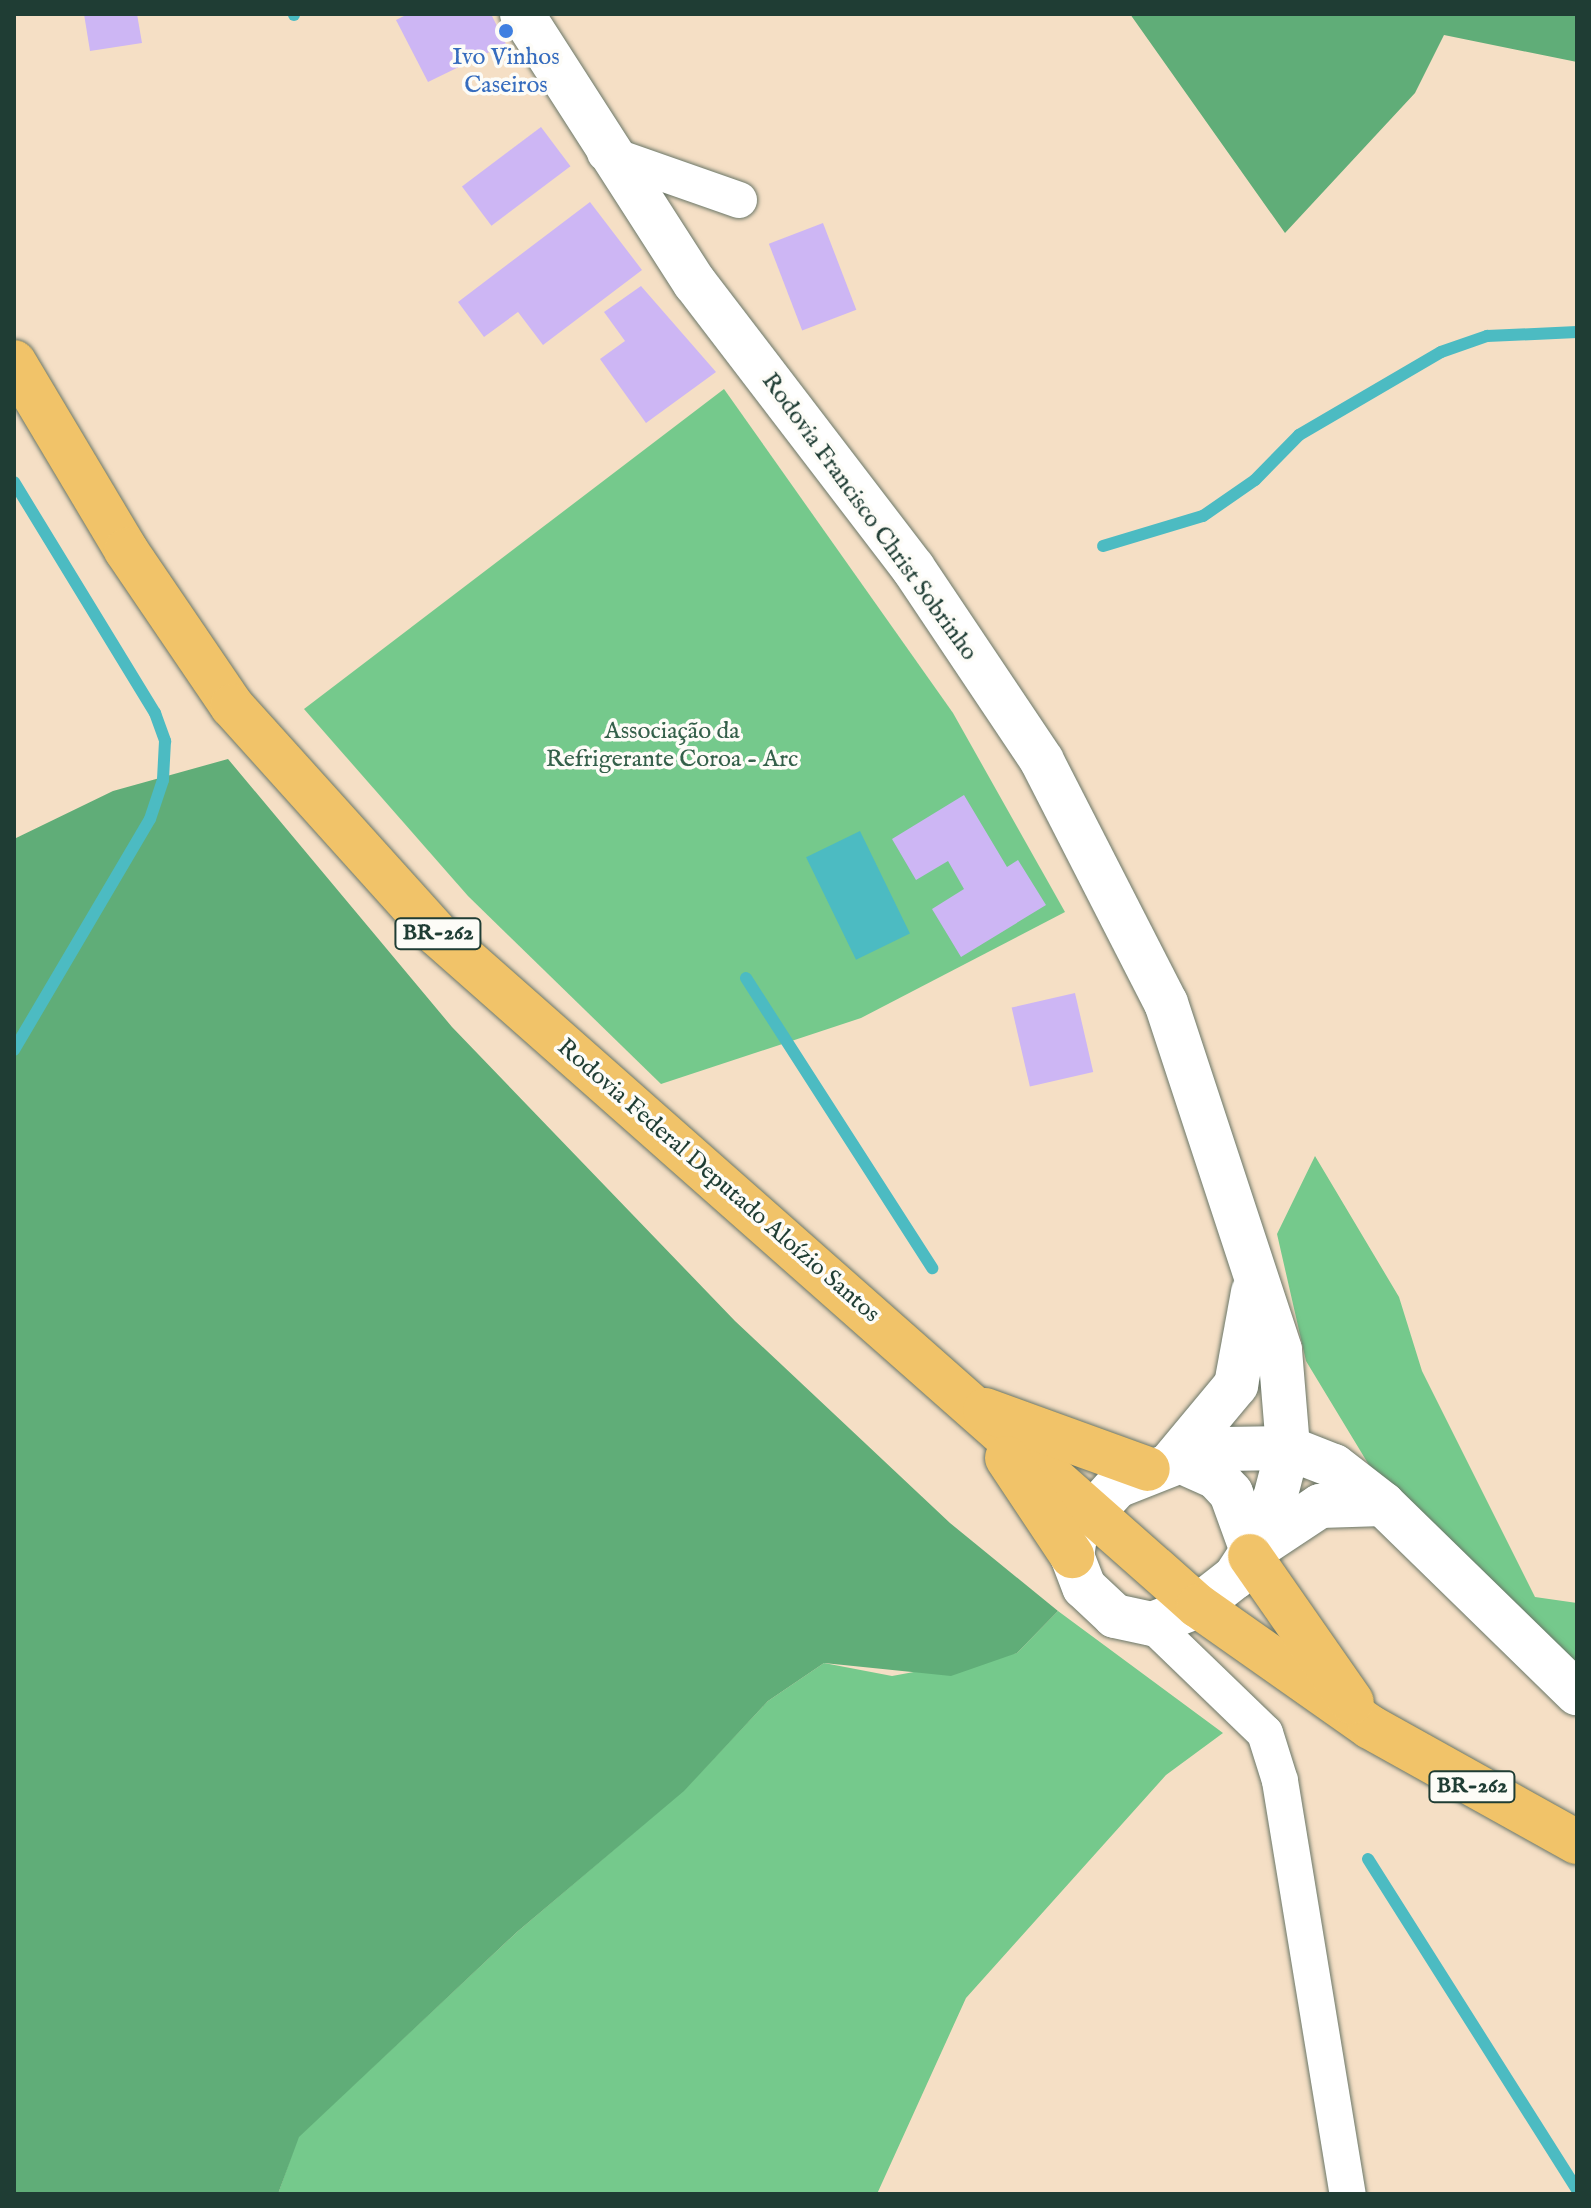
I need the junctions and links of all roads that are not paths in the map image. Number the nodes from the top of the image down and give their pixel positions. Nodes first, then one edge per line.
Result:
1 (522, 14) edge
2 (605, 153) junction
3 (739, 200) dead end
4 (14, 362) edge
5 (1255, 1269) junction
6 (979, 1413) junction
7 (1288, 1448) junction
8 (1166, 1464) junction
9 (1383, 1504) junction
10 (1089, 1511) junction
11 (1252, 1549) junction
12 (1072, 1556) junction
13 (1172, 1617) junction
14 (1577, 1693) edge
15 (1370, 1727) junction
16 (1577, 1842) edge
17 (1348, 2194) edge

1 - 2 street, Rodovia Francisco Christ Sobrinho
2 - 3 street
2 - 5 street, Rodovia Francisco Christ Sobrinho
4 - 6 highway, Rodovia Federal Deputado Aloízio Santos / BR-262
5 - 7 street, Rodovia Francisco Christ Sobrinho
5 - 8 street, Rodovia Francisco Christ Sobrinho
6 - 8 highway
6 - 10 highway, Rodovia Federal Deputado Aloízio Santos / BR-262
6 - 12 highway
7 - 8 street
7 - 9 street
7 - 11 street, Rodovia Francisco Christ Sobrinho
8 - 10 street
8 - 11 street
9 - 11 street
9 - 14 street
10 - 12 street
10 - 13 highway, Rodovia Federal Deputado Aloízio Santos / BR-262
11 - 13 street
11 - 15 highway
12 - 13 street
13 - 15 highway, Rodovia Federal Deputado Aloízio Santos / BR-262
13 - 17 street
15 - 16 highway, Rodovia Federal Deputado Aloízio Santos / BR-262

